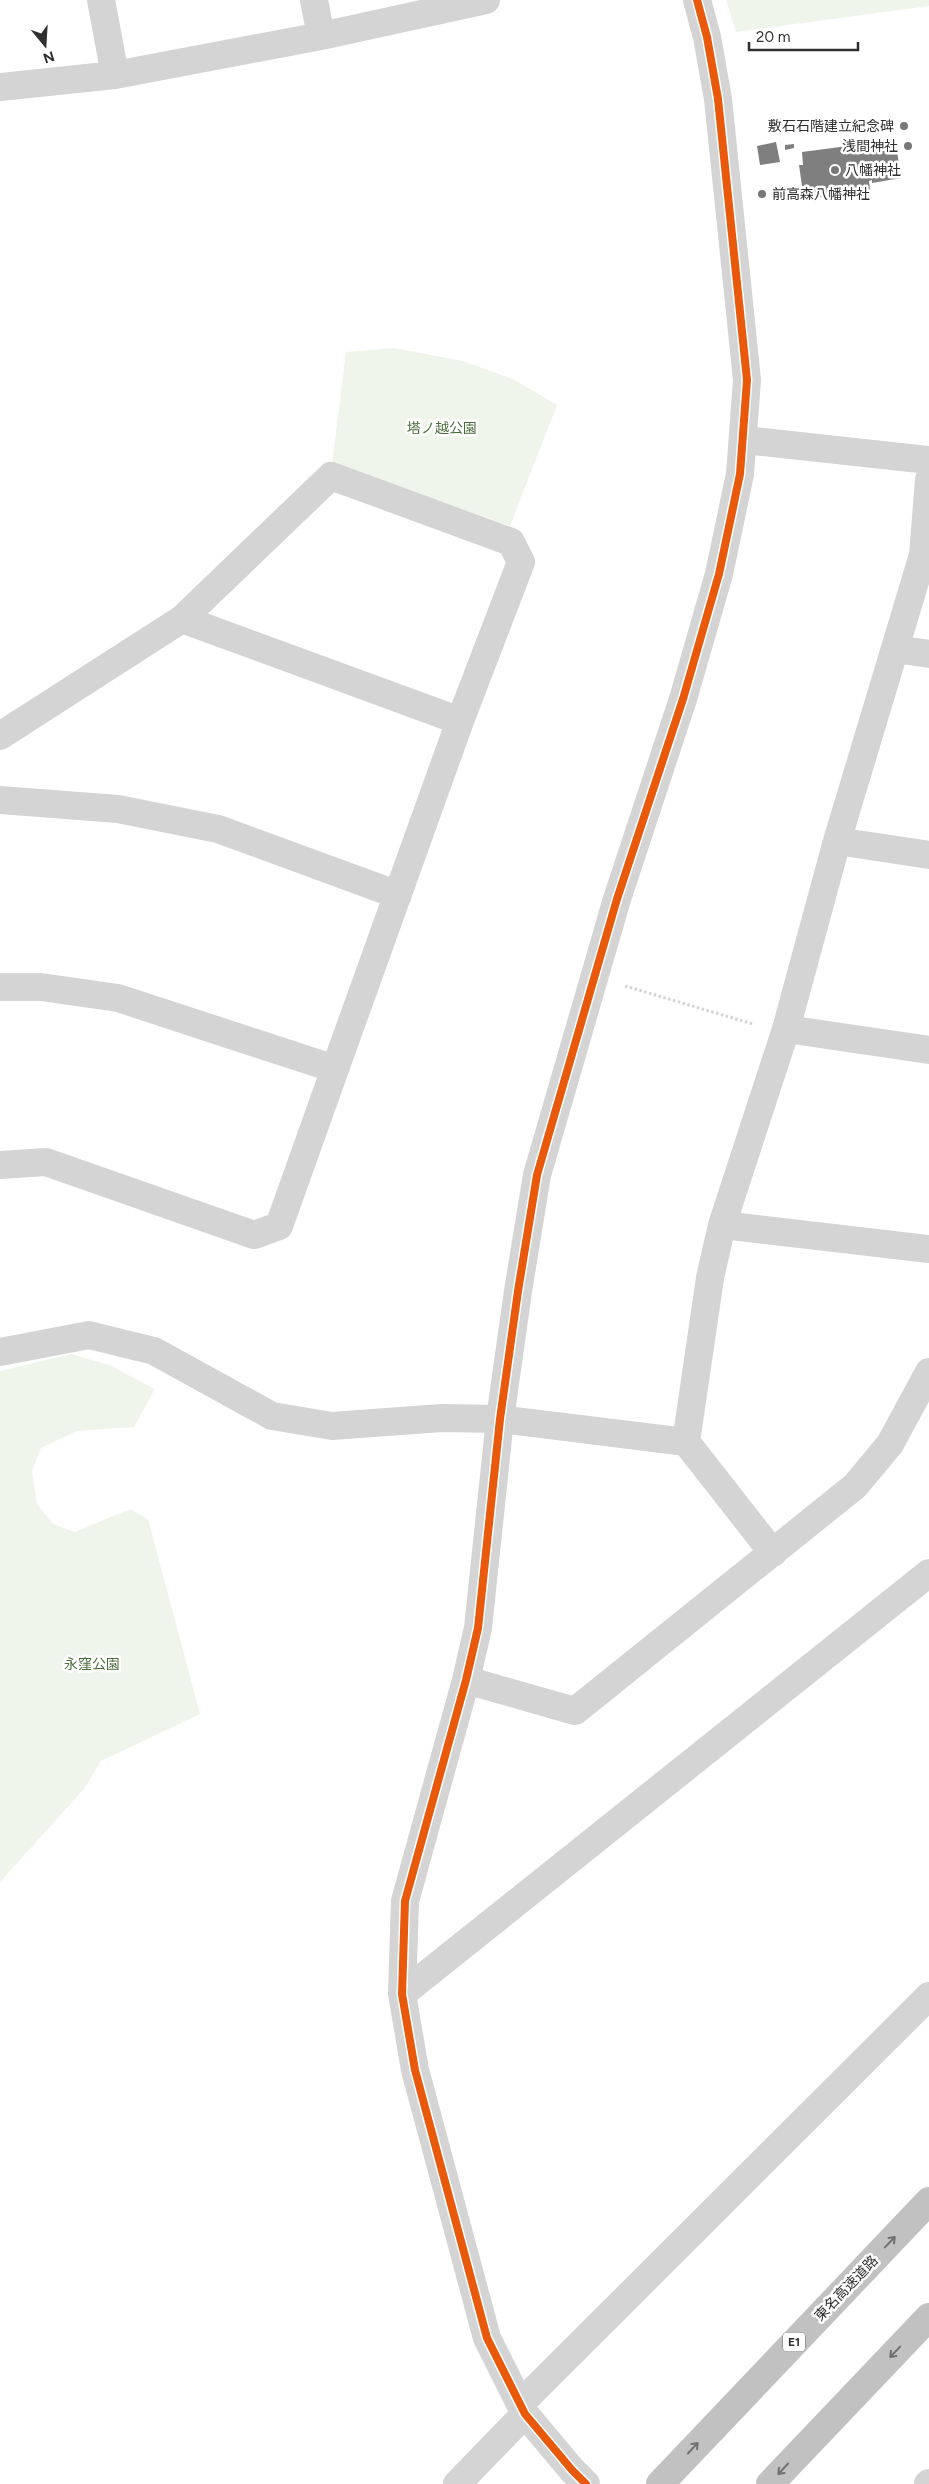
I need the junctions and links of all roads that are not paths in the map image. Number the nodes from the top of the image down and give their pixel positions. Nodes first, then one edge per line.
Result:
1 (102, 0) edge
2 (314, 0) edge
3 (486, 0) edge
4 (696, 0) edge
5 (321, 36) junction
6 (115, 76) junction
7 (0, 88) edge
8 (744, 440) junction
9 (929, 460) edge
10 (929, 480) edge
11 (182, 619) junction
12 (895, 649) junction
13 (929, 654) edge
14 (460, 721) junction
15 (0, 736) edge
16 (0, 800) edge
17 (837, 840) junction
18 (929, 855) edge
19 (398, 895) junction
20 (0, 987) edge
21 (786, 1029) junction
22 (929, 1050) edge
23 (335, 1069) junction
24 (0, 1165) edge
25 (722, 1225) junction
26 (929, 1249) edge
27 (0, 1352) edge
28 (929, 1372) edge
29 (500, 1419) junction
30 (686, 1442) junction
31 (773, 1553) junction
32 (929, 1573) edge
33 (466, 1680) junction
34 (402, 1994) junction
35 (929, 1996) edge
36 (929, 2201) edge
37 (929, 2316) edge
38 (523, 2408) junction
39 (579, 2477) edge
40 (457, 2484) edge
41 (660, 2484) edge
42 (770, 2484) edge

1 - 6 street
2 - 5 street
3 - 5 street
4 - 8 street
5 - 6 street
6 - 7 street
8 - 9 street
8 - 29 street
10 - 12 street
11 - 14 street
11 - 14 street
11 - 15 street
12 - 13 street
12 - 17 street
14 - 19 street
16 - 19 street
17 - 18 street
17 - 21 street
19 - 23 street
20 - 23 street
21 - 22 street
21 - 25 street
23 - 24 street
25 - 26 street
25 - 30 street
27 - 29 street
28 - 31 street
29 - 30 street
29 - 33 street
30 - 31 street
31 - 33 street
32 - 34 street
33 - 34 street
34 - 38 street
35 - 38 street
41 -> 36 highway, 東名高速道路 / E1
37 -> 42 highway
38 - 39 street
38 - 40 street

